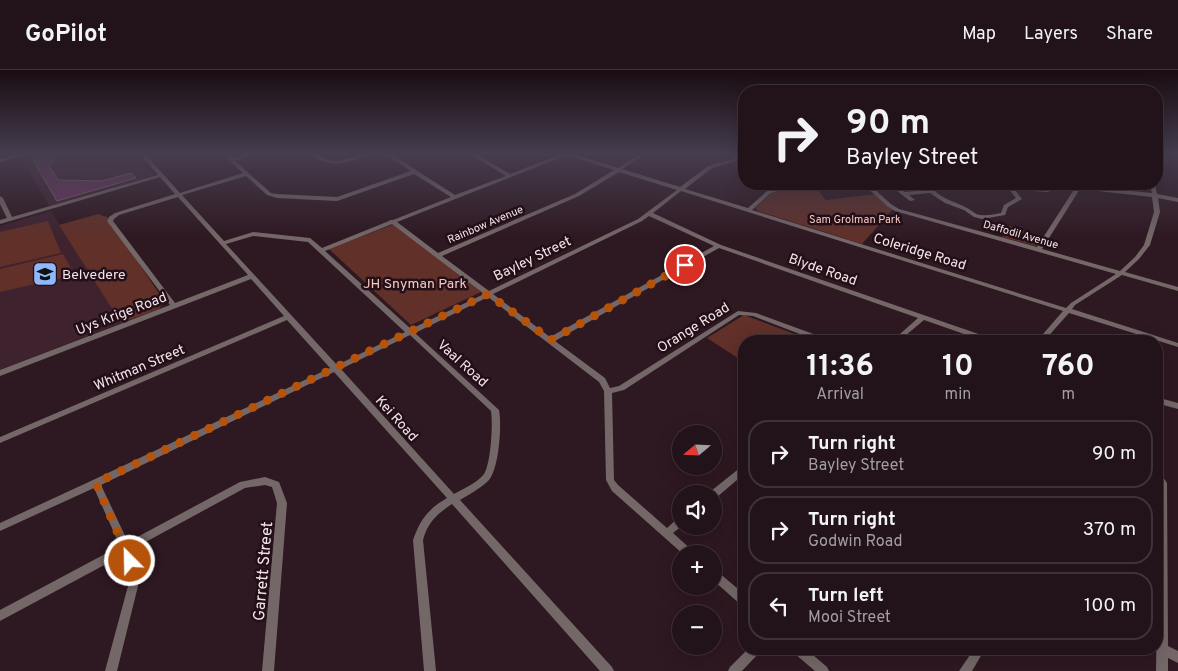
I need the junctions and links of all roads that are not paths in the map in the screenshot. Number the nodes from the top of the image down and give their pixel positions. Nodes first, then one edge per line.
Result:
1 (147, 182) edge
2 (166, 182) edge
3 (219, 182) edge
4 (256, 182) edge
5 (384, 182) edge
6 (430, 182) edge
7 (494, 182) edge
8 (600, 182) edge
9 (656, 182) edge
10 (692, 182) edge
11 (682, 190) junction
12 (775, 190) edge
13 (873, 190) edge
14 (899, 190) edge
15 (1013, 190) edge
16 (1076, 190) edge
17 (1106, 190) edge
18 (1154, 190) edge
19 (931, 191) joint
20 (178, 194) junction
21 (904, 194) junction
22 (1154, 195) junction
23 (454, 197) junction
24 (0, 198) edge
25 (912, 200) dead end
26 (1178, 200) edge
27 (749, 210) junction
28 (650, 214) junction
29 (10, 219) junction
30 (392, 221) junction
31 (0, 222) edge
32 (223, 243) junction
33 (719, 246) junction
34 (1039, 249) junction
35 (321, 250) junction
36 (438, 255) junction
37 (1120, 273) junction
38 (252, 276) junction
39 (1178, 289) edge
40 (488, 294) junction
41 (174, 306) junction
42 (1067, 310) junction
43 (288, 317) junction
44 (922, 317) junction
45 (410, 332) junction
46 (808, 335) edge
47 (902, 335) edge
48 (973, 335) edge
49 (1045, 335) edge
50 (1146, 335) edge
51 (551, 340) junction
52 (1163, 340) edge
53 (1178, 345) edge
54 (335, 369) junction
55 (0, 373) edge
56 (608, 391) junction
57 (1163, 402) edge
58 (1178, 406) edge
59 (0, 440) edge
60 (738, 474) edge
61 (96, 483) junction
62 (1163, 483) edge
63 (722, 487) edge
64 (454, 500) junction
65 (0, 527) edge
66 (672, 529) edge
67 (667, 533) junction
68 (680, 545) edge
69 (126, 549) junction
70 (722, 582) edge
71 (738, 596) edge
72 (0, 616) edge
73 (1163, 650) joint
74 (749, 655) edge
75 (805, 655) edge
76 (976, 655) edge
77 (1163, 655) edge
78 (1178, 657) edge
79 (111, 671) edge
80 (268, 671) edge
81 (430, 671) edge
82 (608, 671) edge
83 (734, 671) edge
84 (823, 671) edge
85 (965, 671) edge
86 (1162, 671) edge

1 - 29 street
2 - 20 street, Kei Road
3 - 20 street
4 - 5 street
6 - 23 street
7 - 23 street
8 - 36 street, Rainbow Avenue
9 - 11 street, Coleridge Road
10 - 11 street, Bayley Street
11 - 27 street, Coleridge Road
11 - 28 street, Bayley Street
12 - 27 street
13 - 34 street, Daffodil Avenue
14 - 21 street
15 - 19 street
16 - 34 street
17 - 22 street
18 - 22 street
19 - 21 street
20 - 32 street, Kei Road
20 - 41 street
21 - 25 street
22 - 26 street
22 - 37 street
23 - 30 street
24 - 29 street
27 - 42 street, Coleridge Road
28 - 33 street, Blyde Road
28 - 40 street, Bayley Street
29 - 31 street
30 - 35 street
30 - 36 street
32 - 35 street, Vaal Road
32 - 38 street, Kei Road
33 - 44 street, Blyde Road
33 - 51 street
34 - 37 street, Daffodil Avenue
35 - 45 street, Vaal Road
36 - 40 street
37 - 39 street, Daffodil Avenue
37 - 42 street
38 - 41 street, Uys Krige Road
38 - 43 street, Kei Road
40 - 45 street, Bayley Street
40 - 51 street
41 - 55 street, Uys Krige Road
42 - 49 street
42 - 50 street, Coleridge Road
43 - 54 street, Kei Road
43 - 59 street, Whitman Street
44 - 47 street
44 - 48 street, Blyde Road
45 - 54 street, Bayley Street
45 - 64 street, Vaal Road
46 - 56 street, Orange Road
51 - 56 street
52 - 53 street, Coleridge Road
54 - 61 street, Bayley Street
54 - 64 street, Kei Road
56 - 67 street
57 - 58 street
60 - 63 street
61 - 65 street, Bayley Street
61 - 69 street
62 - 73 street
64 - 81 street
64 - 82 street, Kei Road
66 - 67 street
67 - 68 street
69 - 72 street
69 - 79 street
69 - 80 street, Garrett Street
70 - 71 street
73 - 78 street
74 - 83 street
75 - 84 street
76 - 85 street
77 - 86 street

